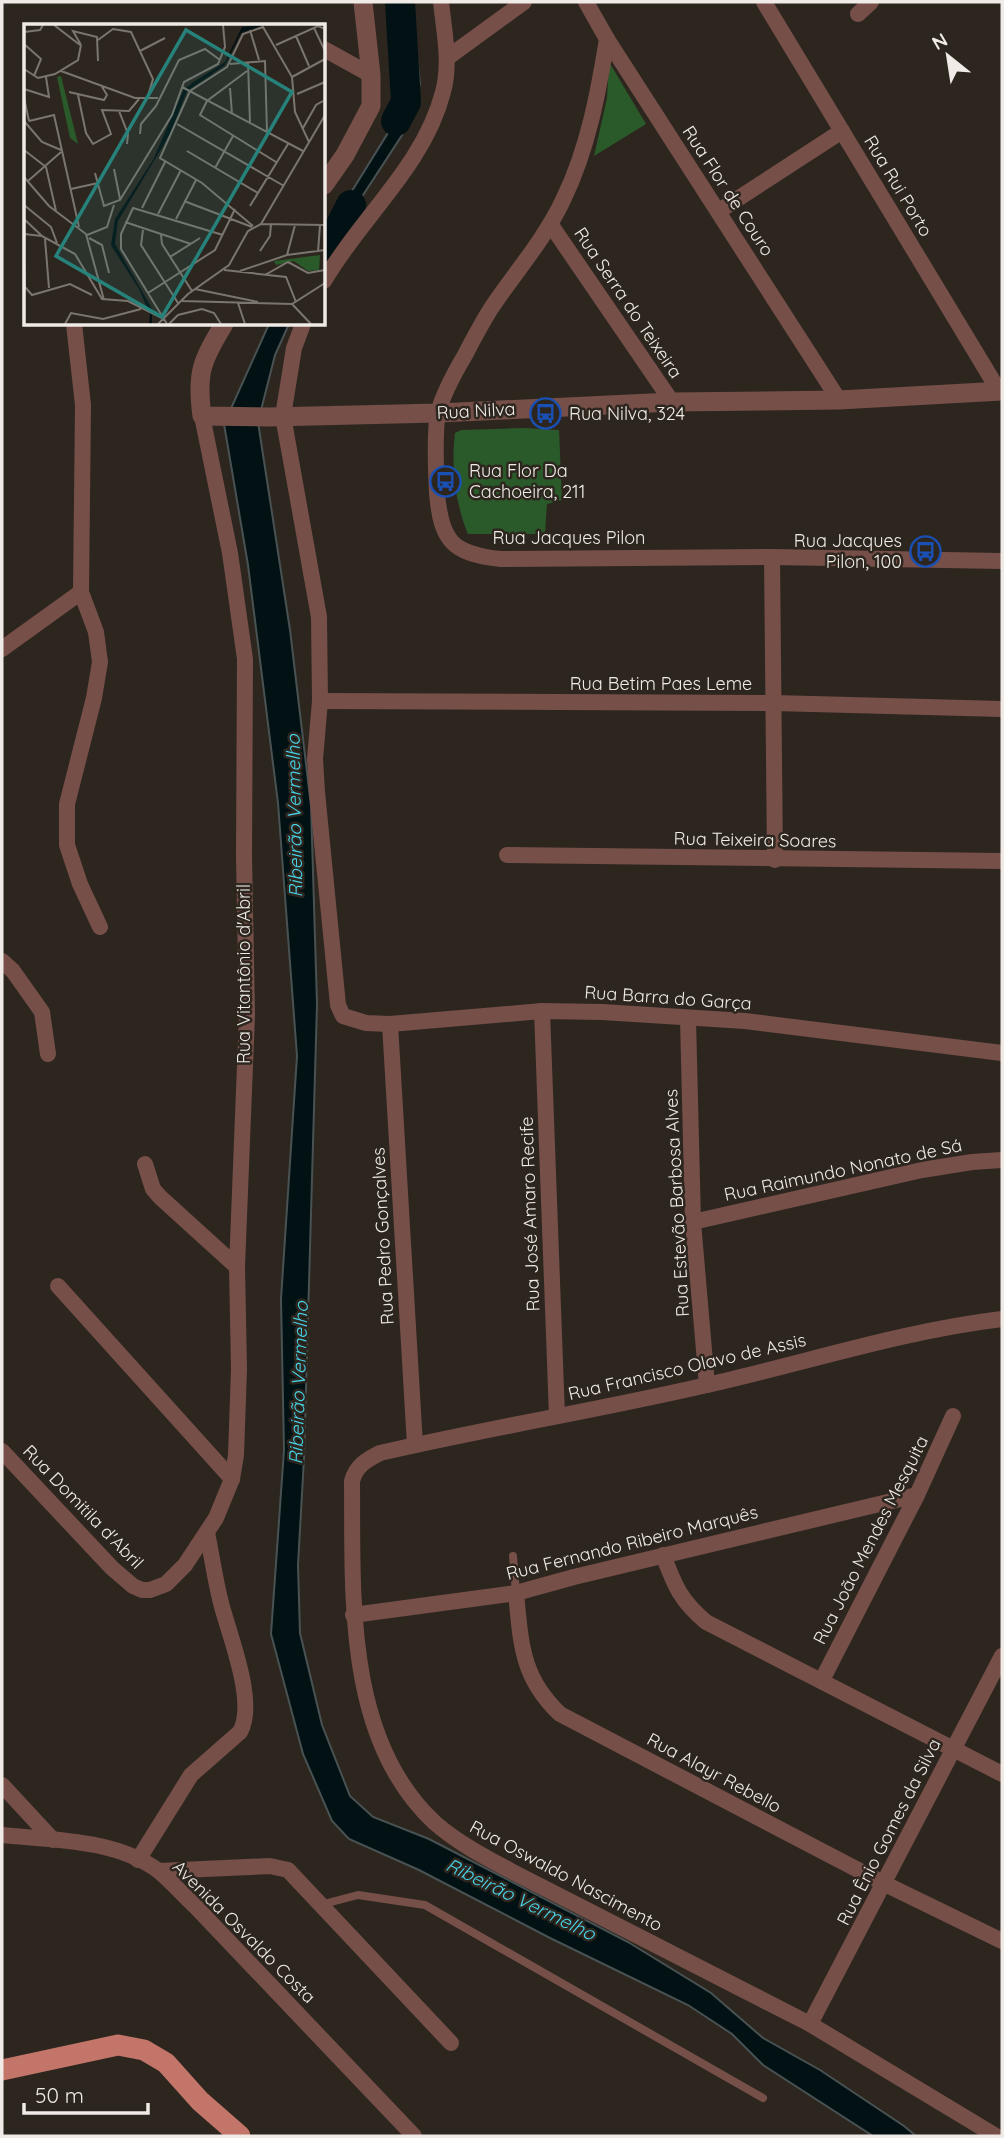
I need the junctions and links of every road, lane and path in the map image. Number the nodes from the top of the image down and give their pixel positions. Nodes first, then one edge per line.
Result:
1 (363, 2) edge
2 (441, 2) edge
3 (524, 2) edge
4 (586, 2) edge
5 (764, 2) edge
6 (871, 2) edge
7 (858, 14) dead end
8 (607, 39) junction
9 (326, 50) edge
10 (447, 58) junction
11 (371, 75) junction
12 (842, 131) junction
13 (326, 182) edge
14 (719, 211) junction
15 (551, 225) junction
16 (326, 278) edge
17 (74, 326) edge
18 (223, 326) edge
19 (302, 326) edge
20 (1001, 391) edge
21 (839, 400) junction
22 (672, 402) junction
23 (438, 413) junction
24 (210, 417) junction
25 (276, 417) junction
26 (772, 557) junction
27 (1002, 561) edge
28 (81, 592) junction
29 (3, 645) edge
30 (320, 701) junction
31 (774, 704) junction
32 (1002, 709) edge
33 (507, 855) dead end
34 (775, 860) junction
35 (1002, 861) edge
36 (100, 928) dead end
37 (2, 961) edge
38 (542, 1011) junction
39 (688, 1019) junction
40 (390, 1024) junction
41 (1002, 1053) edge
42 (48, 1054) dead end
43 (1002, 1160) edge
44 (145, 1164) dead end
45 (693, 1222) junction
46 (237, 1268) junction
47 (58, 1286) dead end
48 (1002, 1319) edge
49 (707, 1385) junction
50 (557, 1416) junction
51 (953, 1416) dead end
52 (415, 1445) junction
53 (2, 1451) edge
54 (380, 1453) joint
55 (232, 1479) junction
56 (917, 1495) junction
57 (207, 1533) junction
58 (663, 1555) junction
59 (513, 1556) dead end
60 (137, 1589) joint
61 (516, 1593) junction
62 (353, 1615) junction
63 (1002, 1656) edge
64 (822, 1681) junction
65 (953, 1749) junction
66 (1002, 1774) edge
67 (2, 1785) edge
68 (2, 1835) edge
69 (53, 1840) junction
70 (138, 1860) junction
71 (159, 1871) junction
72 (885, 1884) junction
73 (320, 1905) junction
74 (1002, 1941) edge
75 (810, 2024) junction
76 (451, 2043) dead end
77 (2, 2070) edge
78 (763, 2098) dead end
79 (240, 2136) edge
80 (414, 2136) edge
81 (996, 2136) edge

1 - 11 street
2 - 10 street
3 - 10 street
4 - 8 street, Rua Flor de Couro
5 - 12 street, Rua Rui Porto
6 - 7 street
8 - 14 street, Rua Flor de Couro
8 - 15 street, Rua Jacques Pilon
9 - 11 street
10 - 16 street
11 - 13 street
12 - 14 street
12 - 20 street, Rua Rui Porto
14 - 21 street, Rua Flor de Couro
15 - 22 street, Rua Serra do Teixeira
15 - 23 street, Rua Jacques Pilon
17 - 28 street
18 - 24 street, Rua Vitantônio d'Abril
19 - 25 street
20 - 21 street, Rua Nilva
21 - 22 street, Rua Nilva
22 - 23 street, Rua Nilva
23 - 25 street, Rua Nilva
23 - 26 street, Rua Jacques Pilon
24 - 25 street, Rua Nilva
24 - 46 street, Rua Vitantônio d'Abril
25 - 30 street
26 - 27 street, Rua Jacques Pilon
26 - 31 street
28 - 29 street
28 - 36 street
30 - 31 street, Rua Betim Paes Leme
30 - 40 street, Rua Barra do Garça
31 - 32 street, Rua Betim Paes Leme
31 - 34 street
33 - 34 street, Rua Teixeira Soares
34 - 35 street, Rua Teixeira Soares
37 - 42 street
38 - 39 street, Rua Barra do Garça
38 - 40 street, Rua Barra do Garça
38 - 50 street, Rua José Amaro Recife
39 - 41 street, Rua Barra do Garça
39 - 45 street, Rua Estevão Barbosa Alves
40 - 52 street, Rua Pedro Gonçalves
43 - 45 street, Rua Raimundo Nonato de Sá
44 - 46 street
45 - 49 street, Rua Estevão Barbosa Alves
46 - 55 street, Rua Vitantônio d'Abril
47 - 55 street
48 - 49 street, Rua Francisco Olavo de Assis
49 - 50 street, Rua Francisco Olavo de Assis
50 - 52 street, Rua Francisco Olavo de Assis
51 - 56 street, Rua João Mendes Mesquita
52 - 54 street, Rua Francisco Olavo de Assis
53 - 60 street, Rua Domitila d'Abril
54 - 62 street, Rua Oswaldo Nascimento
55 - 57 street, Rua Vitantônio d'Abril
56 - 58 street, Rua Fernando Ribeiro Marquês
56 - 64 street, Rua João Mendes Mesquita
57 - 60 street, Rua Vitantônio d'Abril
57 - 70 street
58 - 61 street, Rua Fernando Ribeiro Marquês
58 - 64 street
59 - 61 lane, Rua Alayr Rebello
61 - 62 street, Rua Fernando Ribeiro Marquês
61 - 72 street, Rua Alayr Rebello
62 - 75 street, Rua Oswaldo Nascimento
63 - 65 street, Rua Ênio Gomes da Silva
64 - 65 street
65 - 66 street
65 - 72 street, Rua Ênio Gomes da Silva
67 - 69 street
68 - 69 street, Avenida Osvaldo Costa
69 - 70 street, Avenida Osvaldo Costa
70 - 71 street, Avenida Osvaldo Costa
71 - 73 street
71 - 80 street, Avenida Osvaldo Costa
72 - 74 street, Rua Alayr Rebello
72 - 75 street, Rua Ênio Gomes da Silva
73 - 76 street
73 - 78 lane
75 - 81 street, Rua Oswaldo Nascimento
77 - 79 main road

